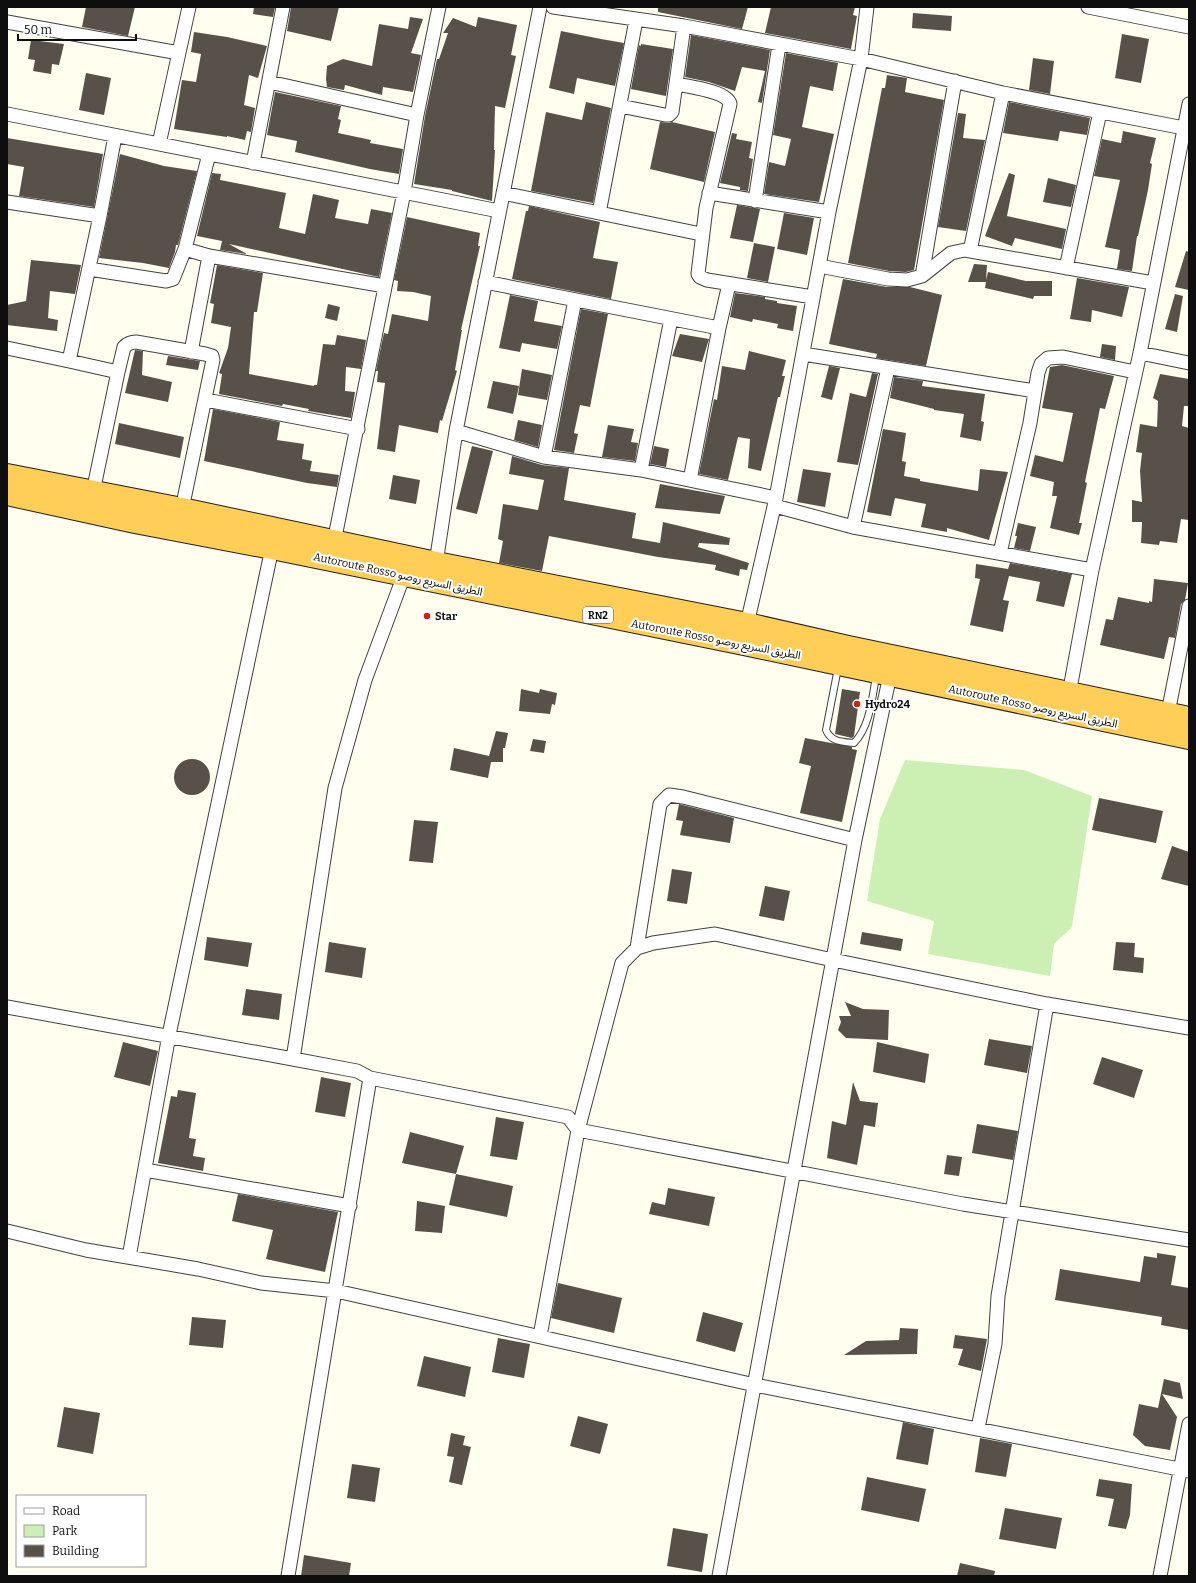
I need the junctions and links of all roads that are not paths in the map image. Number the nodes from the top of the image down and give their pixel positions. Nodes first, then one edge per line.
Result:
1 (189, 7) edge
2 (283, 7) edge
3 (439, 7) edge
4 (540, 7) edge
5 (553, 7) edge
6 (867, 7) edge
7 (1088, 7) edge
8 (1104, 9) edge
9 (636, 20) junction
10 (7, 22) edge
11 (684, 26) junction
12 (1189, 27) edge
13 (779, 45) junction
14 (179, 54) junction
15 (861, 59) junction
16 (955, 81) junction
17 (269, 82) junction
18 (677, 84) junction
19 (1003, 93) junction
20 (1189, 104) edge
21 (620, 106) junction
22 (1100, 112) junction
23 (7, 114) edge
24 (417, 115) junction
25 (1184, 128) junction
26 (115, 136) junction
27 (159, 144) junction
28 (209, 154) junction
29 (253, 163) junction
30 (404, 192) junction
31 (503, 193) junction
32 (709, 193) junction
33 (755, 201) junction
34 (7, 202) edge
35 (499, 211) junction
36 (829, 212) junction
37 (599, 213) junction
38 (100, 216) junction
39 (702, 234) junction
40 (185, 250) junction
41 (970, 251) junction
42 (209, 256) junction
43 (819, 266) junction
44 (1066, 268) junction
45 (89, 269) junction
46 (922, 276) junction
47 (485, 282) junction
48 (1153, 283) junction
49 (730, 284) junction
50 (385, 286) junction
51 (813, 297) junction
52 (575, 300) junction
53 (671, 319) junction
54 (719, 328) junction
55 (7, 348) edge
56 (191, 352) junction
57 (1140, 353) junction
58 (803, 354) junction
59 (69, 361) junction
60 (1189, 363) edge
61 (888, 368) junction
62 (118, 372) junction
63 (1135, 372) junction
64 (1035, 392) junction
65 (206, 400) junction
66 (358, 429) junction
67 (456, 431) junction
68 (544, 457) junction
69 (641, 470) junction
70 (7, 475) edge
71 (690, 480) junction
72 (93, 492) junction
73 (7, 494) edge
74 (776, 502) junction
75 (182, 509) junction
76 (853, 527) junction
77 (334, 542) junction
78 (272, 548) junction
79 (1000, 553) junction
80 (436, 563) junction
81 (1092, 570) junction
82 (404, 575) junction
83 (1189, 606) edge
84 (748, 624) junction
85 (839, 664) junction
86 (883, 674) junction
87 (1069, 694) junction
88 (1168, 713) junction
89 (1189, 718) edge
90 (1189, 738) edge
91 (855, 840) junction
92 (637, 948) junction
93 (833, 960) junction
94 (1047, 1004) junction
95 (7, 1007) edge
96 (1189, 1028) edge
97 (169, 1035) junction
98 (293, 1059) junction
99 (370, 1078) junction
100 (578, 1130) junction
101 (145, 1170) junction
102 (794, 1171) junction
103 (350, 1206) junction
104 (1012, 1212) junction
105 (7, 1231) edge
106 (1189, 1240) edge
107 (130, 1257) junction
108 (336, 1291) junction
109 (540, 1336) junction
110 (755, 1384) junction
111 (1189, 1424) edge
112 (978, 1428) junction
113 (1185, 1470) edge
114 (288, 1576) edge
115 (719, 1576) edge
116 (1160, 1576) edge

1 - 14 street
2 - 17 street
3 - 24 street
4 - 31 street
5 - 9 street
6 - 15 street
7 - 8 street
8 - 12 street
9 - 11 street
9 - 21 street
10 - 14 street
11 - 13 street
11 - 18 street
13 - 15 street
13 - 33 street
14 - 27 street
15 - 16 street
15 - 36 street
16 - 19 street
16 - 46 street
17 - 24 street
17 - 29 street
18 - 21 street
18 - 32 street
19 - 22 street
19 - 41 street
20 - 25 street
21 - 37 street
22 - 25 street
22 - 44 street
23 - 26 street
24 - 30 street
25 - 48 street
26 - 27 street
26 - 38 street
27 - 28 street
28 - 29 street
28 - 40 street
29 - 30 street
30 - 35 street
30 - 50 street
31 - 35 street
31 - 37 street
32 - 33 street
32 - 39 street
33 - 36 street
34 - 38 street
35 - 47 street
36 - 43 street
37 - 39 street
38 - 45 street
39 - 49 street
40 - 42 street
40 - 45 street
41 - 44 street
41 - 46 street
42 - 50 street
42 - 56 street
43 - 46 street
43 - 51 street
44 - 48 street
45 - 59 street
47 - 52 street
47 - 67 street
48 - 57 street
49 - 51 street
49 - 54 street
50 - 66 street
51 - 58 street
52 - 53 street
52 - 68 street
53 - 54 street
53 - 69 street
54 - 71 street
55 - 59 street
56 - 62 street
56 - 65 street
57 - 60 street
57 - 63 street
58 - 61 street
58 - 74 street
59 - 62 street
61 - 64 street
61 - 76 street
62 - 72 street
63 - 64 street
63 - 81 street
64 - 79 street
65 - 66 street
65 - 75 street
66 - 77 street
67 - 68 street
67 - 80 street
68 - 69 street
69 - 71 street
70 - 72 highway, Autoroute Rosso الطريق السريع روصو / RN2
71 - 74 street
72 - 75 highway, Autoroute Rosso الطريق السريع روصو / RN2
73 - 78 highway, Autoroute Rosso الطريق السريع روصو / RN2
74 - 76 street
74 - 84 street
75 - 77 highway, Autoroute Rosso الطريق السريع روصو / RN2
76 - 79 street
77 - 80 highway, Autoroute Rosso الطريق السريع روصو / RN2
78 - 82 highway, Autoroute Rosso الطريق السريع روصو / RN2
78 - 97 street
79 - 81 street
80 - 84 highway, Autoroute Rosso الطريق السريع روصو / RN2
81 - 87 street
82 - 85 highway, Autoroute Rosso الطريق السريع روصو / RN2
82 - 98 street
83 - 88 street
84 - 87 highway, Autoroute Rosso الطريق السريع روصو / RN2
85 - 86 highway, Autoroute Rosso الطريق السريع روصو / RN2
85 - 86 lane
86 - 90 highway, Autoroute Rosso الطريق السريع روصو / RN2
86 - 91 street
87 - 88 highway, Autoroute Rosso الطريق السريع روصو / RN2
88 - 89 highway, Autoroute Rosso الطريق السريع روصو / RN2
91 - 92 street
91 - 93 street
92 - 93 street
92 - 100 street
93 - 94 street
93 - 102 street
94 - 96 street
94 - 104 street
95 - 97 street
97 - 98 street
97 - 101 street
98 - 99 street
99 - 100 street
99 - 103 street
100 - 102 street
100 - 109 street
101 - 103 street
101 - 107 street
102 - 104 street
102 - 110 street
103 - 108 street
104 - 106 street
104 - 112 street
105 - 107 street
107 - 108 street
108 - 109 street
108 - 114 street
109 - 110 street
110 - 112 street
110 - 115 street
111 - 113 street
112 - 113 street
113 - 116 street

